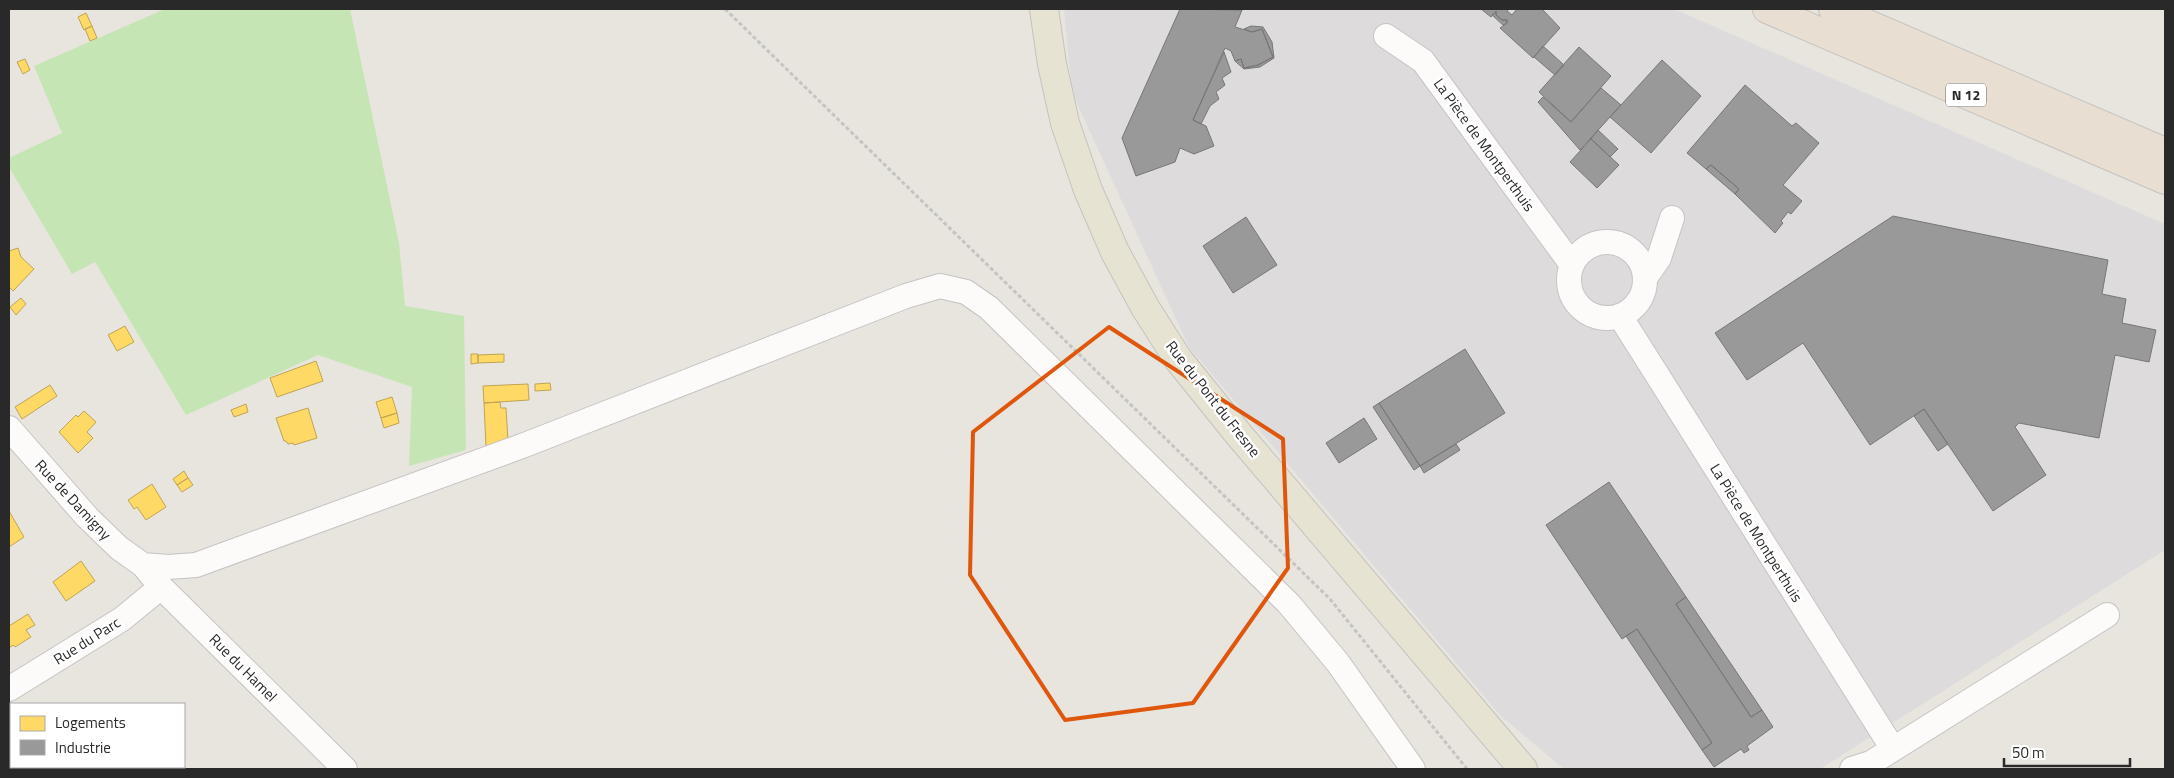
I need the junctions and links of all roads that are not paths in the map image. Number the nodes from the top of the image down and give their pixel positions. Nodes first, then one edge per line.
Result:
1 (1044, 9) edge
2 (1767, 9) edge
3 (1833, 9) edge
4 (1386, 36) dead end
5 (2165, 152) edge
6 (2165, 180) edge
7 (1672, 218) dead end
8 (1572, 265) junction
9 (1645, 278) junction
10 (1620, 316) junction
11 (12, 439) edge
12 (143, 564) junction
13 (161, 586) junction
14 (2107, 616) dead end
15 (9, 689) edge
16 (1491, 730) junction
17 (1893, 749) junction
18 (1863, 767) edge
19 (345, 769) edge
20 (1413, 769) edge
21 (1523, 769) edge
22 (1541, 769) edge

1 - 16 main road, Rue du Pont du Fresne
2 - 6 highway, N 12
3 - 5 highway, N 12
4 - 8 street, La Pièce de Montperthuis
7 - 9 street
8 - 9 street
8 - 10 street
9 - 10 street
10 - 17 street, La Pièce de Montperthuis
11 - 12 street, Rue de Damigny
12 - 13 street, Rue du Hamel
12 - 20 street
13 - 15 street, Rue du Parc
13 - 19 street, Rue du Hamel
14 - 17 street
16 - 21 main road, Rue du Pont du Fresne
16 - 22 main road, Rue du Pont du Fresne
17 - 18 street

